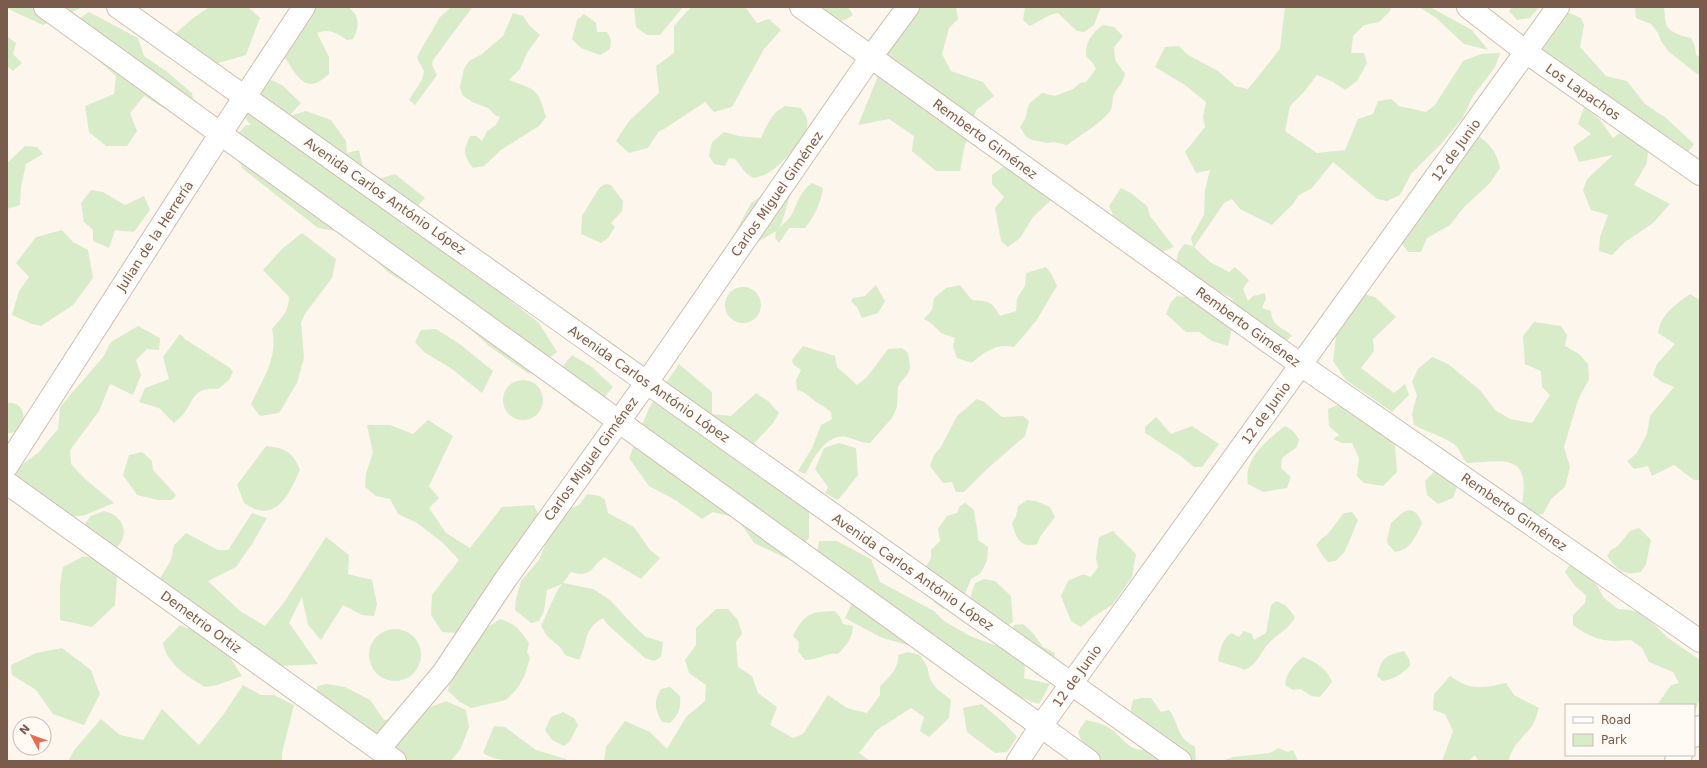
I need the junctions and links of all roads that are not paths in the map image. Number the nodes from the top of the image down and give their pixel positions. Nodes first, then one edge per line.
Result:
1 (45, 7) edge
2 (118, 7) edge
3 (304, 7) edge
4 (801, 7) edge
5 (908, 7) edge
6 (1468, 7) edge
7 (1558, 7) edge
8 (1526, 52) junction
9 (871, 57) junction
10 (246, 96) junction
11 (221, 133) junction
12 (1700, 174) edge
13 (1301, 365) junction
14 (647, 382) junction
15 (618, 421) junction
16 (7, 466) edge
17 (7, 483) edge
18 (1700, 641) edge
19 (1071, 684) junction
20 (1040, 726) junction
21 (387, 755) edge
22 (1018, 761) edge
23 (1089, 761) edge
24 (1180, 761) edge

1 - 11 street
2 - 10 street, Avenida Carlos António López
3 - 10 street, Julian de la Herrería
4 - 9 street, Remberto Giménez
5 - 9 street, Carlos Miguel Giménez
6 - 8 street, Los Lapachos
7 - 8 street, 12 de Junio
8 - 12 street, Los Lapachos
8 - 13 street, 12 de Junio
9 - 13 street, Remberto Giménez
9 - 14 street, Carlos Miguel Giménez
10 - 11 street, Julian de la Herrería
10 - 14 street, Avenida Carlos António López
11 - 15 street
11 - 16 street, Julian de la Herrería
13 - 18 street, Remberto Giménez
13 - 19 street, 12 de Junio
14 - 15 street, Carlos Miguel Giménez
14 - 19 street, Avenida Carlos António López
15 - 20 street
15 - 21 street, Carlos Miguel Giménez
17 - 21 street, Demetrio Ortiz
19 - 20 street, 12 de Junio
19 - 24 street, Avenida Carlos António López
20 - 22 street, 12 de Junio
20 - 23 street

